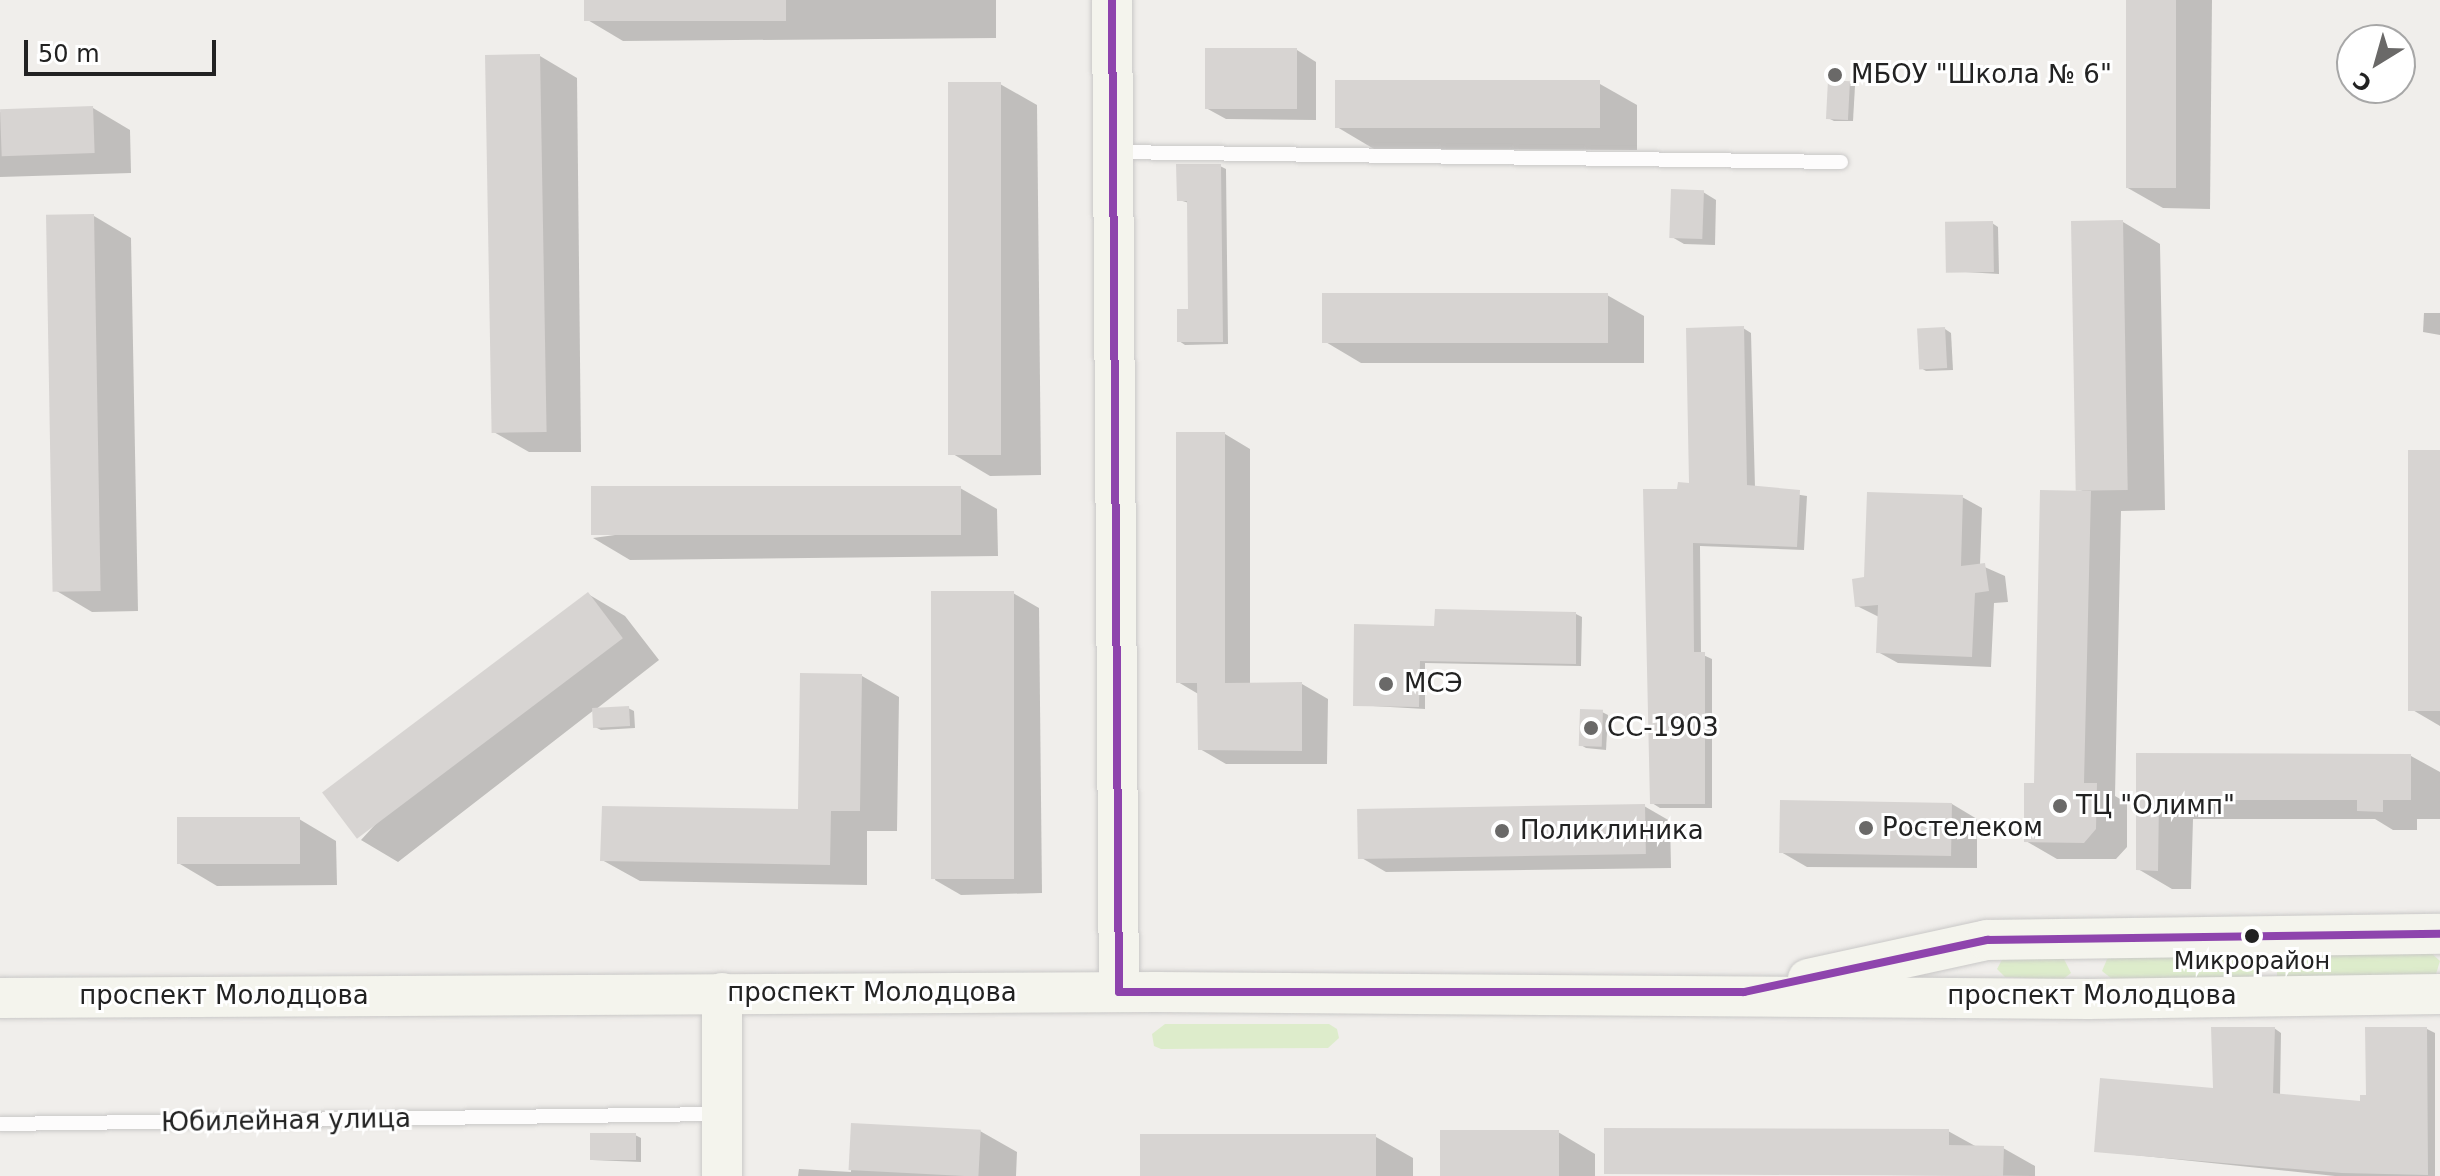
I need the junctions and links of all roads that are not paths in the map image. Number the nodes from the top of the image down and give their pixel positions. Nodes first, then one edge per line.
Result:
1 (1112, 0) edge
2 (1113, 152) junction
3 (1841, 162) dead end
4 (2440, 934) edge
5 (1119, 992) junction
6 (1744, 992) junction
7 (722, 993) junction
8 (2440, 994) edge
9 (0, 998) edge
10 (722, 1114) junction
11 (0, 1124) edge
12 (722, 1176) edge

1 - 2 main road
2 - 3 lane
2 - 5 main road
4 - 6 main road, проспект Молодцова
5 - 6 main road, проспект Молодцова
5 - 7 main road, проспект Молодцова
6 - 8 main road, проспект Молодцова
7 - 9 main road, проспект Молодцова
7 - 10 main road
10 - 11 lane, Юбилейная улица
10 - 12 main road

